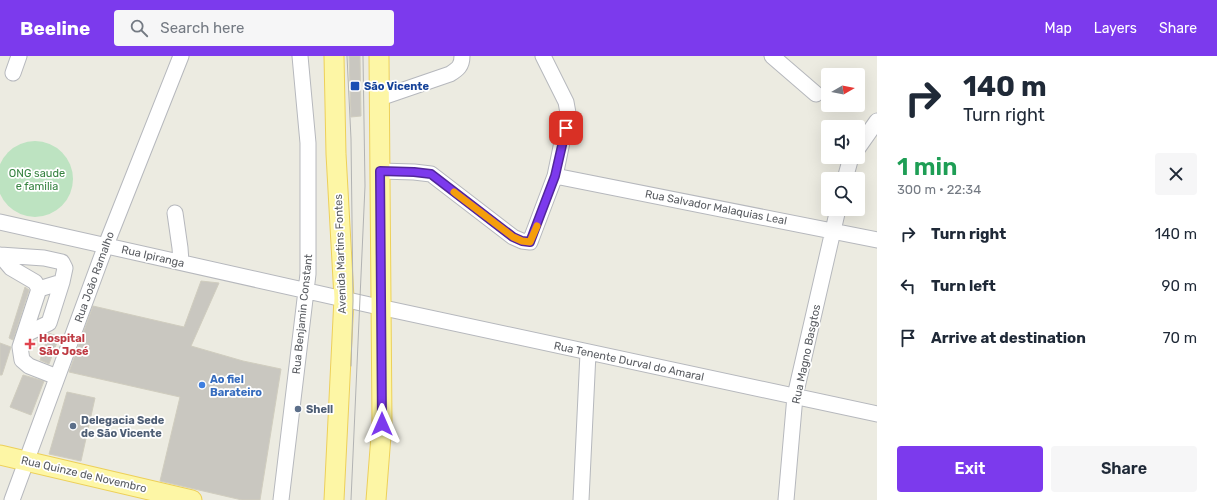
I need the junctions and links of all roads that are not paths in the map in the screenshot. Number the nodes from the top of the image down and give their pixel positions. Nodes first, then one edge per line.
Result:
1 (19, 56) edge
2 (181, 56) edge
3 (300, 56) edge
4 (334, 56) edge
5 (378, 56) edge
6 (462, 56) edge
7 (543, 56) edge
8 (772, 56) edge
9 (13, 72) dead end
10 (816, 94) dead end
11 (380, 98) junction
12 (877, 122) edge
13 (865, 138) edge
14 (380, 171) junction
15 (555, 176) junction
16 (175, 212) dead end
17 (836, 216) edge
18 (0, 222) edge
19 (832, 230) junction
20 (877, 240) edge
21 (106, 245) junction
22 (0, 255) edge
23 (181, 262) junction
24 (62, 282) junction
25 (39, 289) junction
26 (306, 290) junction
27 (344, 298) junction
28 (382, 307) junction
29 (24, 335) junction
30 (588, 353) junction
31 (57, 377) junction
32 (795, 396) junction
33 (877, 414) edge
34 (0, 455) edge
35 (27, 461) junction
36 (147, 495) edge
37 (12, 500) edge
38 (192, 500) edge
39 (281, 500) edge
40 (334, 500) edge
41 (376, 500) edge
42 (581, 500) edge
43 (786, 500) edge

1 - 9 street
2 - 21 street, Rua João Ramalho
3 - 26 street, Rua Benjamin Constant
4 - 27 main road, Avenida Martins Fontes
5 - 11 main road
6 - 11 street
7 - 15 street
8 - 10 street
11 - 14 main road
12 - 13 street
14 - 15 street
14 - 28 main road
15 - 19 street, Rua Salvador Malaquias Leal
16 - 23 street
17 - 19 street, Rua Magno Basgtos
18 - 21 street, Rua Ipiranga
19 - 20 street, Rua Salvador Malaquias Leal
19 - 32 street, Rua Magno Basgtos
21 - 23 street, Rua Ipiranga
21 - 31 street, Rua João Ramalho
22 - 24 street
22 - 25 street
23 - 26 street, Rua Ipiranga
24 - 25 street
24 - 29 street
25 - 29 street
26 - 27 street
26 - 39 street, Rua Benjamin Constant
27 - 28 street, Rua Tenente Durval do Amaral
27 - 40 main road, Avenida Martins Fontes
28 - 30 street, Rua Tenente Durval do Amaral
28 - 41 main road
29 - 31 street
30 - 32 street, Rua Tenente Durval do Amaral
30 - 42 street
31 - 35 street, Rua João Ramalho
32 - 33 street, Rua Tenente Durval do Amaral
32 - 43 street, Rua Magno Basgtos
34 - 35 main road, Rua Quinze de Novembro
35 - 36 main road, Rua Quinze de Novembro
35 - 37 street, Rua João Ramalho
36 - 38 main road, Rua Quinze de Novembro

